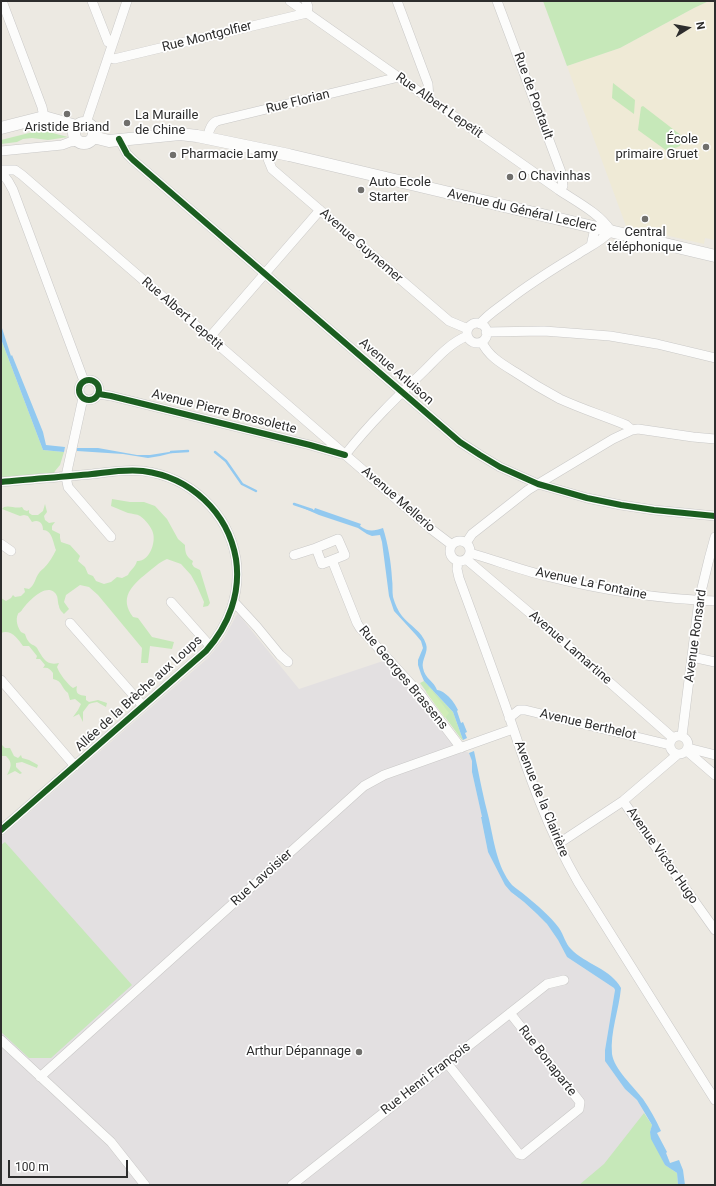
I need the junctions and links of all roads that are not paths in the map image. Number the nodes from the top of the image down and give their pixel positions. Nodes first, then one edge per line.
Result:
1 (2, 1) edge
2 (92, 1) edge
3 (127, 1) edge
4 (290, 1) edge
5 (306, 1) edge
6 (397, 1) edge
7 (497, 1) edge
8 (306, 13) junction
9 (112, 44) junction
10 (108, 57) junction
11 (399, 77) junction
12 (429, 99) junction
13 (44, 117) junction
14 (81, 124) junction
15 (1, 128) edge
16 (93, 137) junction
17 (207, 138) junction
18 (119, 139) junction
19 (78, 141) junction
20 (1, 151) edge
21 (269, 151) junction
22 (1, 171) edge
23 (20, 173) junction
24 (13, 190) junction
25 (559, 190) junction
26 (320, 210) junction
27 (588, 210) junction
28 (591, 227) junction
29 (611, 232) junction
30 (590, 246) junction
31 (715, 256) edge
32 (266, 274) junction
33 (480, 324) junction
34 (486, 332) junction
35 (467, 333) junction
36 (210, 338) junction
37 (482, 342) junction
38 (715, 358) edge
39 (84, 381) junction
40 (402, 392) junction
41 (98, 394) junction
42 (83, 398) junction
43 (632, 430) junction
44 (320, 432) junction
45 (715, 439) edge
46 (310, 445) junction
47 (344, 455) junction
48 (66, 476) junction
49 (1, 482) edge
50 (538, 484) junction
51 (715, 516) edge
52 (111, 537) dead end
53 (715, 537) edge
54 (466, 543) junction
55 (1, 544) edge
56 (452, 545) junction
57 (316, 548) junction
58 (11, 551) dead end
59 (294, 555) dead end
60 (465, 558) junction
61 (332, 560) junction
62 (699, 600) junction
63 (715, 601) edge
64 (171, 602) dead end
65 (234, 602) junction
66 (70, 623) dead end
67 (210, 646) junction
68 (692, 656) junction
69 (288, 662) dead end
70 (715, 662) edge
71 (1, 680) edge
72 (143, 706) junction
73 (509, 718) junction
74 (513, 729) junction
75 (675, 740) junction
76 (461, 748) junction
77 (687, 749) junction
78 (678, 754) junction
79 (715, 755) edge
80 (75, 766) junction
81 (715, 775) edge
82 (623, 801) junction
83 (3, 825) edge
84 (558, 844) junction
85 (715, 930) edge
86 (564, 980) dead end
87 (510, 1013) junction
88 (1, 1040) edge
89 (446, 1064) junction
90 (40, 1077) junction
91 (715, 1100) edge
92 (145, 1185) edge
93 (292, 1185) edge

1 - 13 street
2 - 9 street
3 - 9 street
4 - 8 street, Rue Albert Lepetit
5 - 8 street
6 - 12 street
7 - 25 street, Rue de Pontault
8 - 10 street, Rue Montgolfier
8 - 11 street, Rue Albert Lepetit
9 - 10 street
10 - 14 street
11 - 12 street, Rue Albert Lepetit
11 - 17 street, Rue Florian
12 - 25 street, Rue Albert Lepetit
13 - 14 street
13 - 15 street
14 - 16 street
14 - 19 street
16 - 18 street, Avenue du Général Leclerc
16 - 19 street
17 - 18 street, Avenue du Général Leclerc
17 - 21 street, Avenue du Général Leclerc
18 - 32 street, Avenue Arluison
19 - 20 street
21 - 26 street, Avenue Guynemer
21 - 28 street, Avenue du Général Leclerc
22 - 23 street
22 - 24 street
23 - 24 street
23 - 36 street, Rue Albert Lepetit
24 - 39 street
25 - 27 street, Rue Albert Lepetit
26 - 32 street
26 - 35 street, Avenue Guynemer
27 - 28 street
27 - 29 street, Rue Albert Lepetit
28 - 29 street, Avenue du Général Leclerc
28 - 30 street
29 - 30 street
29 - 31 street, Avenue du Général Leclerc
30 - 33 street
32 - 36 street
32 - 40 street, Avenue Arluison
33 - 34 street
33 - 35 street
34 - 37 street
34 - 38 street
35 - 37 street
35 - 40 street
36 - 44 street, Rue Albert Lepetit
37 - 43 street
39 - 41 street
39 - 42 street
40 - 47 street
40 - 50 street, Avenue Arluison
41 - 42 street
41 - 46 street, Avenue Pierre Brossolette
42 - 48 street
43 - 45 street
43 - 50 street
44 - 46 street
44 - 47 street, Rue Albert Lepetit
46 - 47 street, Avenue Pierre Brossolette
47 - 56 street, Avenue Mellerio
48 - 49 street, Allée de la Brèche aux Loups
48 - 52 street
48 - 65 street, Allée de la Brèche aux Loups
50 - 51 street, Avenue Arluison
50 - 54 street
53 - 62 street, Avenue Ronsard
54 - 56 street
54 - 60 street
55 - 58 street
56 - 60 street
57 - 59 street
57 - 61 street
57 - 61 street
60 - 62 street, Avenue La Fontaine
60 - 73 street, Avenue de la Clairière
60 - 75 street, Avenue Lamartine
61 - 76 street, Rue Georges Brassens
62 - 63 street, Avenue La Fontaine
62 - 68 street, Avenue Ronsard
64 - 67 street
65 - 67 street, Allée de la Brèche aux Loups
65 - 69 street
66 - 72 street
67 - 72 street, Allée de la Brèche aux Loups
68 - 70 street
68 - 75 street, Avenue Ronsard
71 - 80 street
72 - 80 street, Allée de la Brèche aux Loups
73 - 74 street, Avenue de la Clairière
73 - 75 street, Avenue Berthelot
74 - 76 street, Rue Lavoisier
74 - 84 street, Avenue de la Clairière
75 - 77 street
75 - 78 street
76 - 90 street, Rue Lavoisier
77 - 78 street
77 - 79 street
77 - 81 street
78 - 82 street
80 - 83 street, Allée de la Brèche aux Loups
82 - 84 street
82 - 85 street, Avenue Victor Hugo
84 - 91 street, Avenue de la Clairière
86 - 87 street, Rue Henri François
87 - 89 street, Rue Henri François
87 - 89 street, Rue Bonaparte
88 - 90 street
89 - 93 street, Rue Henri François
90 - 92 street

